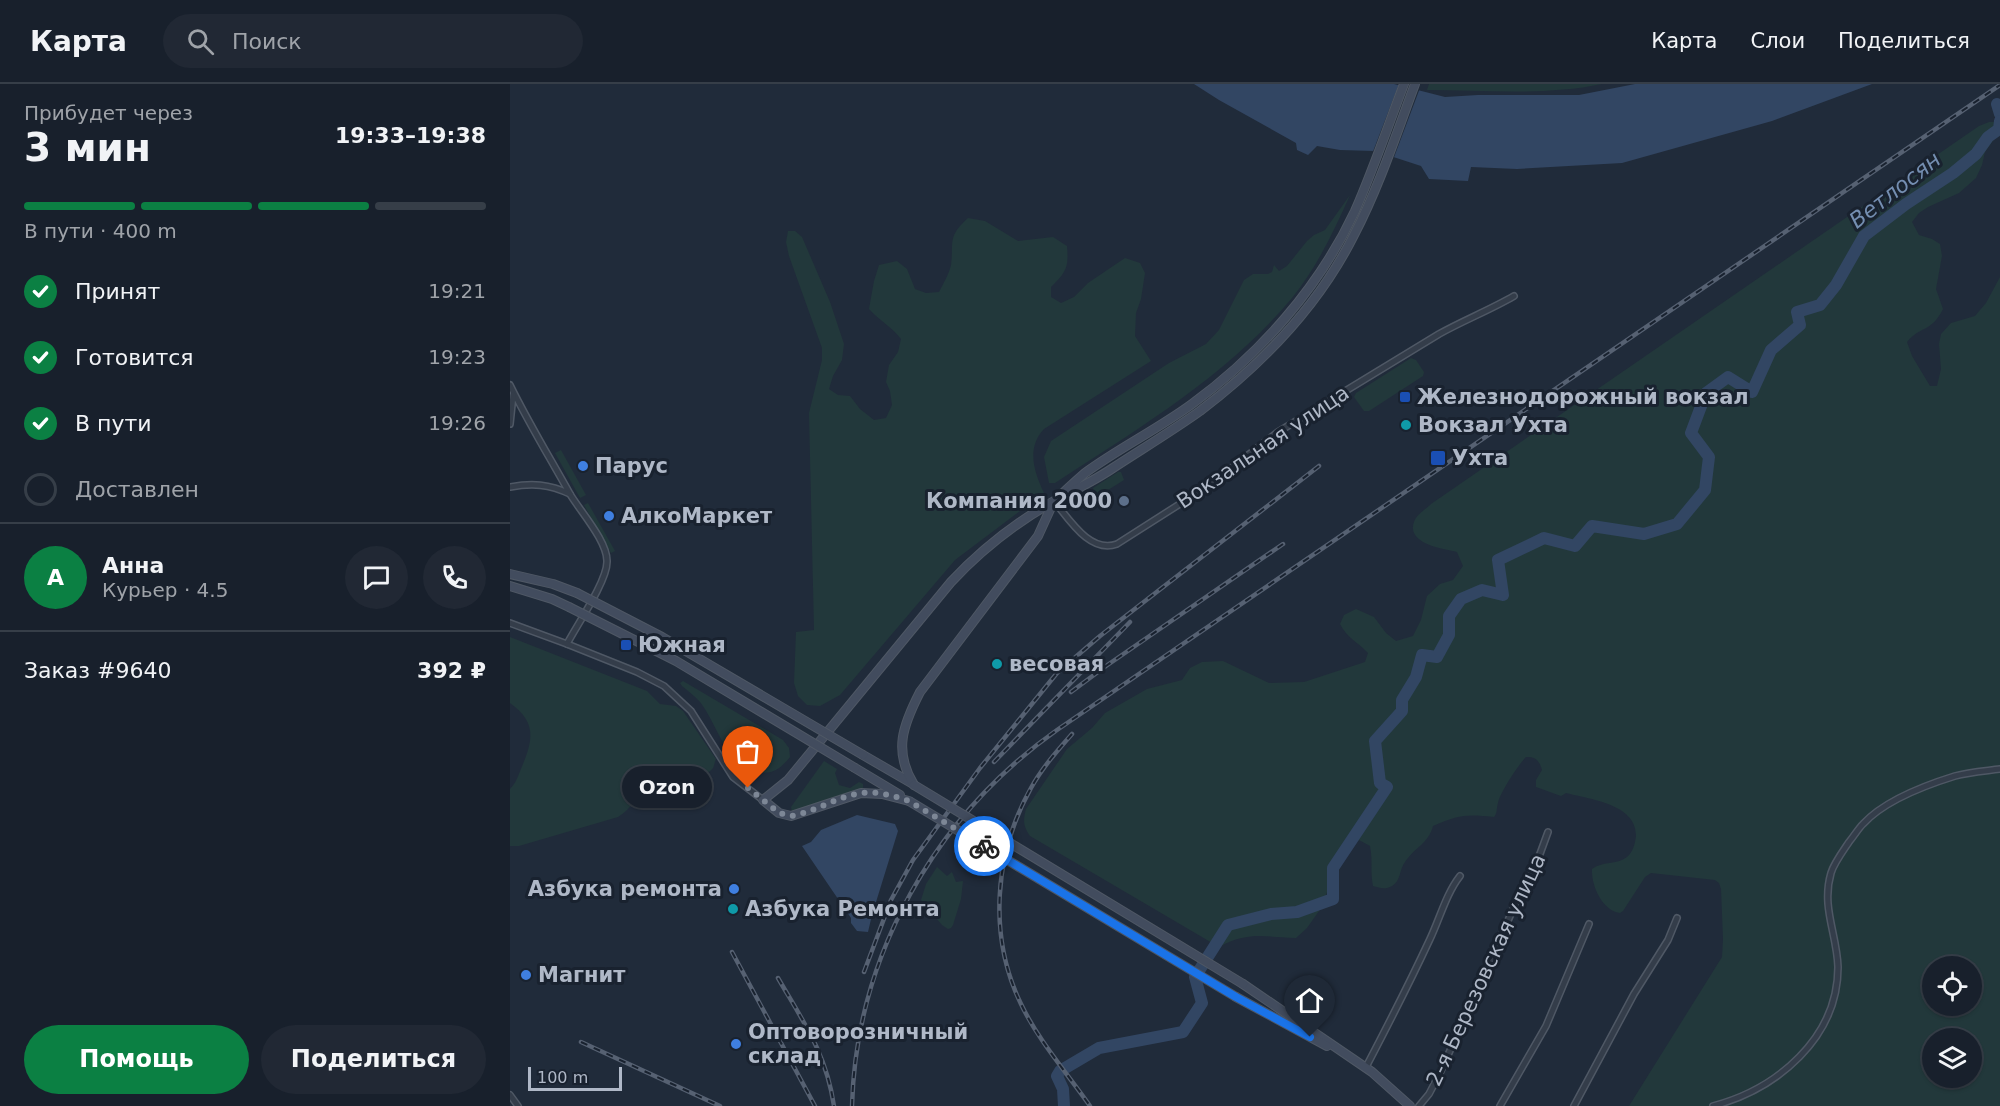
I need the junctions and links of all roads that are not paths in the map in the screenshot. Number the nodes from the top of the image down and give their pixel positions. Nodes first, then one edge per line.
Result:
1 (1404, 84) edge
2 (1415, 84) edge
3 (1515, 296) dead end
4 (510, 385) edge
5 (514, 393) junction
6 (510, 424) edge
7 (510, 488) edge
8 (571, 495) junction
9 (1054, 501) junction
10 (511, 574) edge
11 (510, 586) edge
12 (510, 623) edge
13 (567, 644) junction
14 (2000, 769) edge
15 (914, 785) junction
16 (763, 800) junction
17 (909, 801) junction
18 (1548, 832) dead end
19 (1460, 876) dead end
20 (1677, 918) dead end
21 (1589, 924) dead end
22 (1366, 1067) junction
23 (510, 1095) edge
24 (518, 1106) edge
25 (1410, 1106) edge
26 (1419, 1106) edge
27 (1500, 1106) edge
28 (1574, 1106) edge
29 (1713, 1106) edge

1 - 9 main road
2 - 9 main road
3 - 9 street, Вокзальная улица
4 - 5 street
5 - 6 street
5 - 8 street
7 - 8 street
8 - 13 street
9 - 15 main road
9 - 16 main road
10 - 15 main road, bridge
11 - 17 main road, bridge
12 - 13 street
13 - 16 street
14 - 29 street
15 - 22 main road, bridge
16 - 17 main road
17 - 22 main road, bridge
18 - 26 street, 2-я Березовская улица
19 - 22 street
20 - 28 street
21 - 27 street
22 - 25 main road
23 - 24 street

